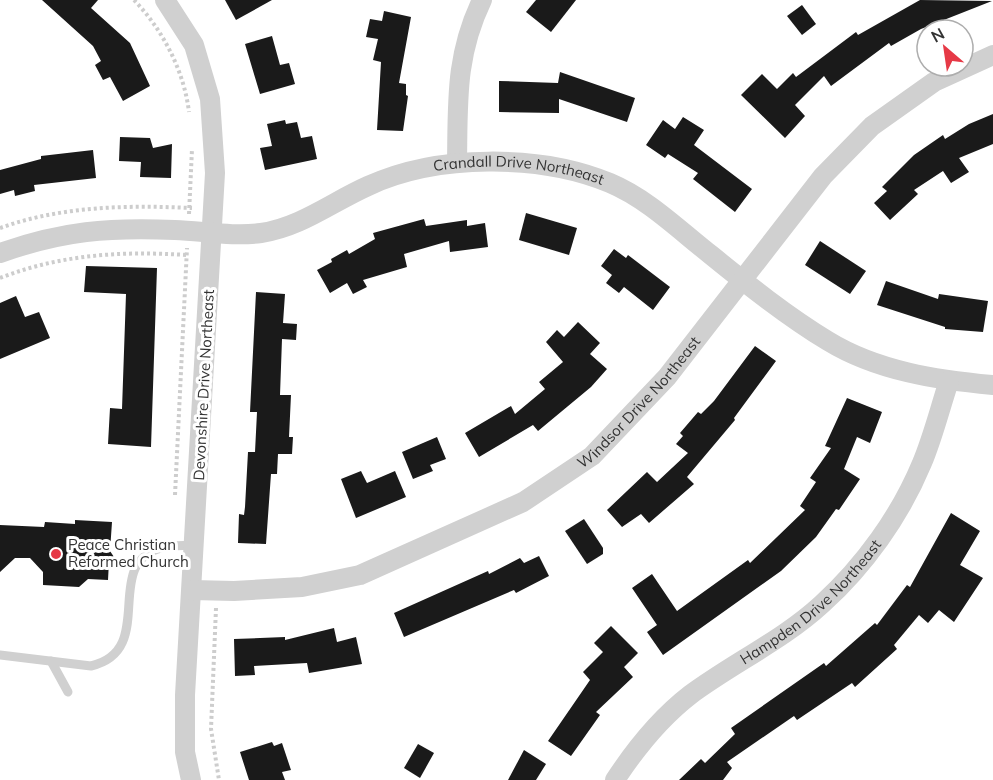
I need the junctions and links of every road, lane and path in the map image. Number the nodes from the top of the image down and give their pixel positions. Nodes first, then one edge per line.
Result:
1 (134, 0) edge
2 (165, 0) edge
3 (482, 0) edge
4 (993, 55) edge
5 (190, 119) dead end
6 (192, 141) dead end
7 (457, 163) junction
8 (189, 218) dead end
9 (212, 233) junction
10 (0, 253) edge
11 (197, 256) dead end
12 (0, 278) edge
13 (743, 280) junction
14 (949, 381) junction
15 (993, 385) edge
16 (195, 545) junction
17 (192, 590) junction
18 (217, 603) dead end
19 (0, 655) edge
20 (51, 661) junction
21 (68, 692) dead end
22 (191, 780) edge
23 (219, 780) edge
24 (615, 780) edge

1 - 5 path
2 - 9 street, Devonshire Drive Northeast
3 - 7 street
4 - 13 street, Windsor Drive Northeast
6 - 8 path
7 - 9 street, Crandall Drive Northeast
7 - 13 street, Crandall Drive Northeast
9 - 10 street, Crandall Drive Northeast
9 - 16 street, Devonshire Drive Northeast
11 - 12 path
13 - 14 street, Crandall Drive Northeast
13 - 17 street, Windsor Drive Northeast
14 - 15 street, Crandall Drive Northeast
14 - 24 street, Hampden Drive Northeast
16 - 17 street, Devonshire Drive Northeast
16 - 20 lane
17 - 22 street, Devonshire Drive Northeast
18 - 23 path
19 - 20 lane
20 - 21 lane

